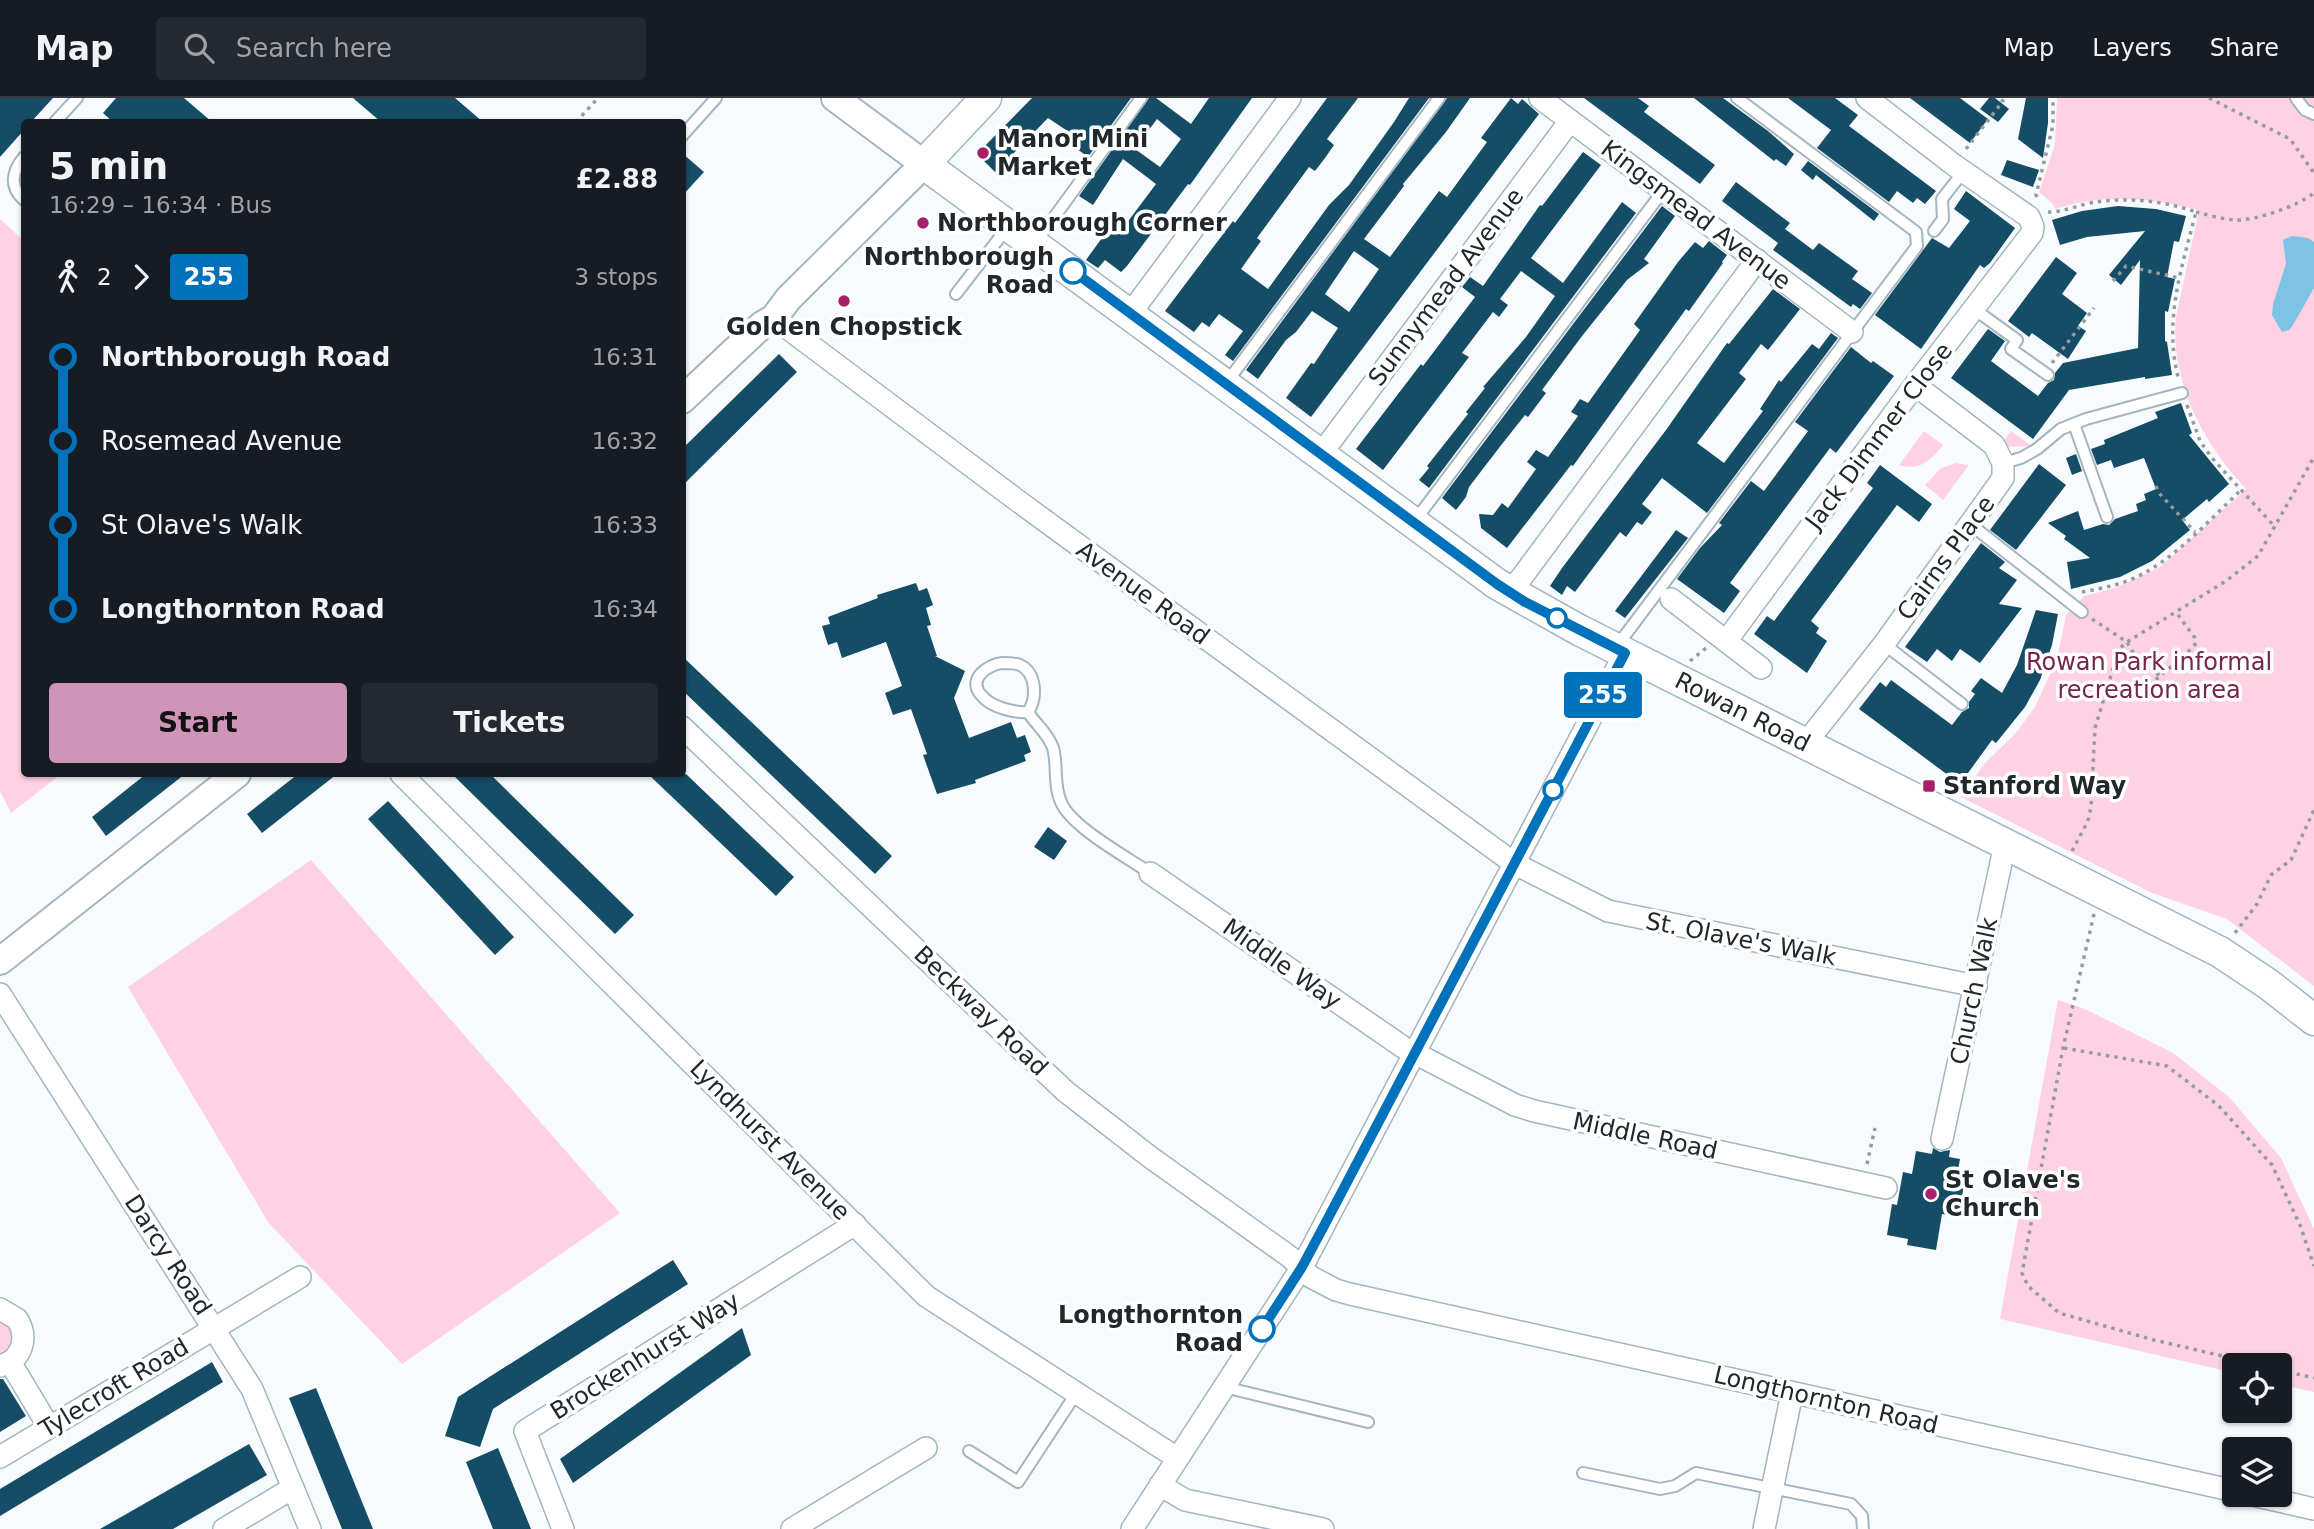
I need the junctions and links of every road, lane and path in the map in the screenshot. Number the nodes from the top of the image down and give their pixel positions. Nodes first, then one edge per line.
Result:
1 (77, 98) edge
2 (598, 98) edge
3 (716, 98) edge
4 (835, 98) edge
5 (986, 98) edge
6 (1141, 98) edge
7 (1290, 98) edge
8 (1439, 98) edge
9 (1540, 98) edge
10 (1737, 98) edge
11 (1867, 98) edge
12 (1999, 98) edge
13 (2053, 98) edge
14 (2208, 98) edge
15 (2296, 98) edge
16 (2314, 114) edge
17 (58, 119) edge
18 (579, 119) edge
19 (1570, 121) junction
20 (686, 132) edge
21 (21, 160) edge
22 (924, 164) junction
23 (1959, 168) junction
24 (2314, 173) edge
25 (1663, 191) junction
26 (2314, 193) edge
27 (21, 197) edge
28 (2196, 212) junction
29 (1009, 226) junction
30 (1934, 231) dead end
31 (1034, 244) junction
32 (1757, 260) junction
33 (2179, 278) junction
34 (2113, 281) dead end
35 (956, 294) dead end
36 (2094, 308) dead end
37 (1974, 309) junction
38 (1130, 314) junction
39 (774, 318) junction
40 (1852, 332) junction
41 (2046, 374) joint
42 (1226, 384) junction
43 (1915, 385) junction
44 (2182, 393) junction
45 (686, 396) edge
46 (2074, 424) junction
47 (1321, 454) junction
48 (2314, 457) edge
49 (2003, 463) junction
50 (2156, 486) dead end
51 (2241, 490) junction
52 (2107, 517) dead end
53 (1413, 523) junction
54 (1970, 524) junction
55 (2275, 527) junction
56 (2196, 533) junction
57 (1510, 593) junction
58 (1671, 599) dead end
59 (2082, 612) junction
60 (2176, 612) junction
61 (1727, 640) junction
62 (2127, 642) junction
63 (1884, 644) junction
64 (1620, 651) junction
65 (1760, 668) dead end
66 (2160, 676) junction
67 (1672, 677) junction
68 (2106, 691) junction
69 (1962, 704) dead end
70 (1028, 712) junction
71 (686, 731) edge
72 (1805, 744) junction
73 (233, 777) edge
74 (404, 777) edge
75 (2314, 810) edge
76 (2005, 844) junction
77 (1515, 864) junction
78 (1150, 873) joint
79 (2062, 873) junction
80 (2104, 894) junction
81 (2220, 952) junction
82 (0, 961) edge
83 (1976, 986) junction
84 (0, 994) edge
85 (2314, 1020) edge
86 (2063, 1048) junction
87 (1415, 1052) junction
88 (1875, 1128) dead end
89 (1942, 1139) dead end
90 (1863, 1183) junction
91 (1886, 1188) dead end
92 (855, 1224) junction
93 (2314, 1266) edge
94 (1302, 1267) junction
95 (300, 1277) dead end
96 (0, 1309) edge
97 (215, 1328) junction
98 (2222, 1356) edge
99 (5, 1364) edge
100 (2292, 1373) edge
101 (2314, 1378) edge
102 (1224, 1387) junction
103 (1077, 1392) junction
104 (1792, 1393) junction
105 (1368, 1422) dead end
106 (49, 1427) junction
107 (926, 1447) dead end
108 (969, 1451) dead end
109 (0, 1457) edge
110 (1177, 1458) junction
111 (1583, 1473) dead end
112 (1160, 1485) junction
113 (293, 1488) junction
114 (1773, 1489) junction
115 (2222, 1489) edge
116 (2292, 1504) edge
117 (2314, 1509) edge
118 (224, 1529) edge
119 (310, 1529) edge
120 (562, 1529) edge
121 (792, 1529) edge
122 (1132, 1529) edge
123 (1323, 1529) edge
124 (1764, 1529) edge
125 (1863, 1529) edge

1 - 17 lane
2 - 18 path
3 - 20 lane
4 - 22 street
5 - 22 main road
6 - 31 lane
7 - 38 street
8 - 42 lane
9 - 19 street, Kingsmead Avenue
10 - 40 lane
11 - 23 street
12 - 23 path
13 - 28 path
14 - 24 path
15 - 16 lane
19 - 25 street, Kingsmead Avenue
19 - 47 street, Sunnymead Avenue
21 - 27 lane
22 - 29 main road, Rowan Road
22 - 39 street
23 - 30 lane
23 - 37 street, Jack Dimmer Close
25 - 32 street, Kingsmead Avenue
25 - 53 lane
26 - 28 path
28 - 33 path
29 - 31 main road, Rowan Road
29 - 35 lane
31 - 38 main road, Rowan Road
32 - 40 street, Kingsmead Avenue
32 - 57 street
33 - 34 path
33 - 44 path
36 - 41 path
37 - 41 lane
37 - 43 street, Jack Dimmer Close
38 - 42 main road, Rowan Road
39 - 45 street
39 - 77 street, Avenue Road
40 - 64 lane
42 - 47 main road, Rowan Road
43 - 49 street
43 - 61 street, Jack Dimmer Close
44 - 46 lane
44 - 51 path
46 - 49 lane
46 - 52 lane
47 - 53 main road, Rowan Road
48 - 55 path
49 - 54 street, Cairns Place
50 - 56 path
51 - 55 path
51 - 56 path
53 - 57 main road, Rowan Road
54 - 59 lane
54 - 63 street, Cairns Place
55 - 60 path
56 - 59 path
57 - 64 main road, Rowan Road
58 - 61 street
59 - 62 path
60 - 62 path
60 - 66 path
61 - 65 street
61 - 67 path
62 - 66 path
62 - 68 path
63 - 69 lane
63 - 72 street, Cairns Place
64 - 67 main road, Rowan Road
64 - 77 street
66 - 68 path
67 - 72 main road, Rowan Road
68 - 79 path
70 - 70 lane
70 - 78 lane
71 - 94 street, Beckway Road
72 - 76 main road, Rowan Road
73 - 82 street
74 - 92 street, Lyndhurst Avenue
75 - 81 path
76 - 79 main road, Rowan Road
76 - 83 street, Church Walk
77 - 83 street, St. Olave's Walk
77 - 87 street
78 - 87 street, Middle Way
79 - 80 main road, Rowan Road
80 - 81 main road, Rowan Road
80 - 86 path
81 - 85 main road, Rowan Road
83 - 89 street, Church Walk
84 - 97 street, Darcy Road
86 - 93 path
86 - 98 path
87 - 90 street, Middle Road
87 - 94 street
88 - 90 path
90 - 91 street, Middle Road
92 - 103 street, Lyndhurst Avenue
92 - 120 street, Brockenhurst Way
94 - 102 street
94 - 104 street, Longthornton Road
95 - 97 street, Tylecroft Road
96 - 99 street
97 - 106 street, Tylecroft Road
97 - 113 street, Darcy Road
99 - 106 street
100 - 101 path
102 - 105 lane
102 - 110 street
103 - 108 lane
103 - 110 street, Lyndhurst Avenue
104 - 114 street
104 - 115 street, Longthornton Road
106 - 109 street, Tylecroft Road
107 - 121 street
110 - 112 street
111 - 114 lane
112 - 122 street
112 - 123 street
113 - 118 street
113 - 119 street, Darcy Road
114 - 124 street
114 - 125 lane
116 - 117 street

